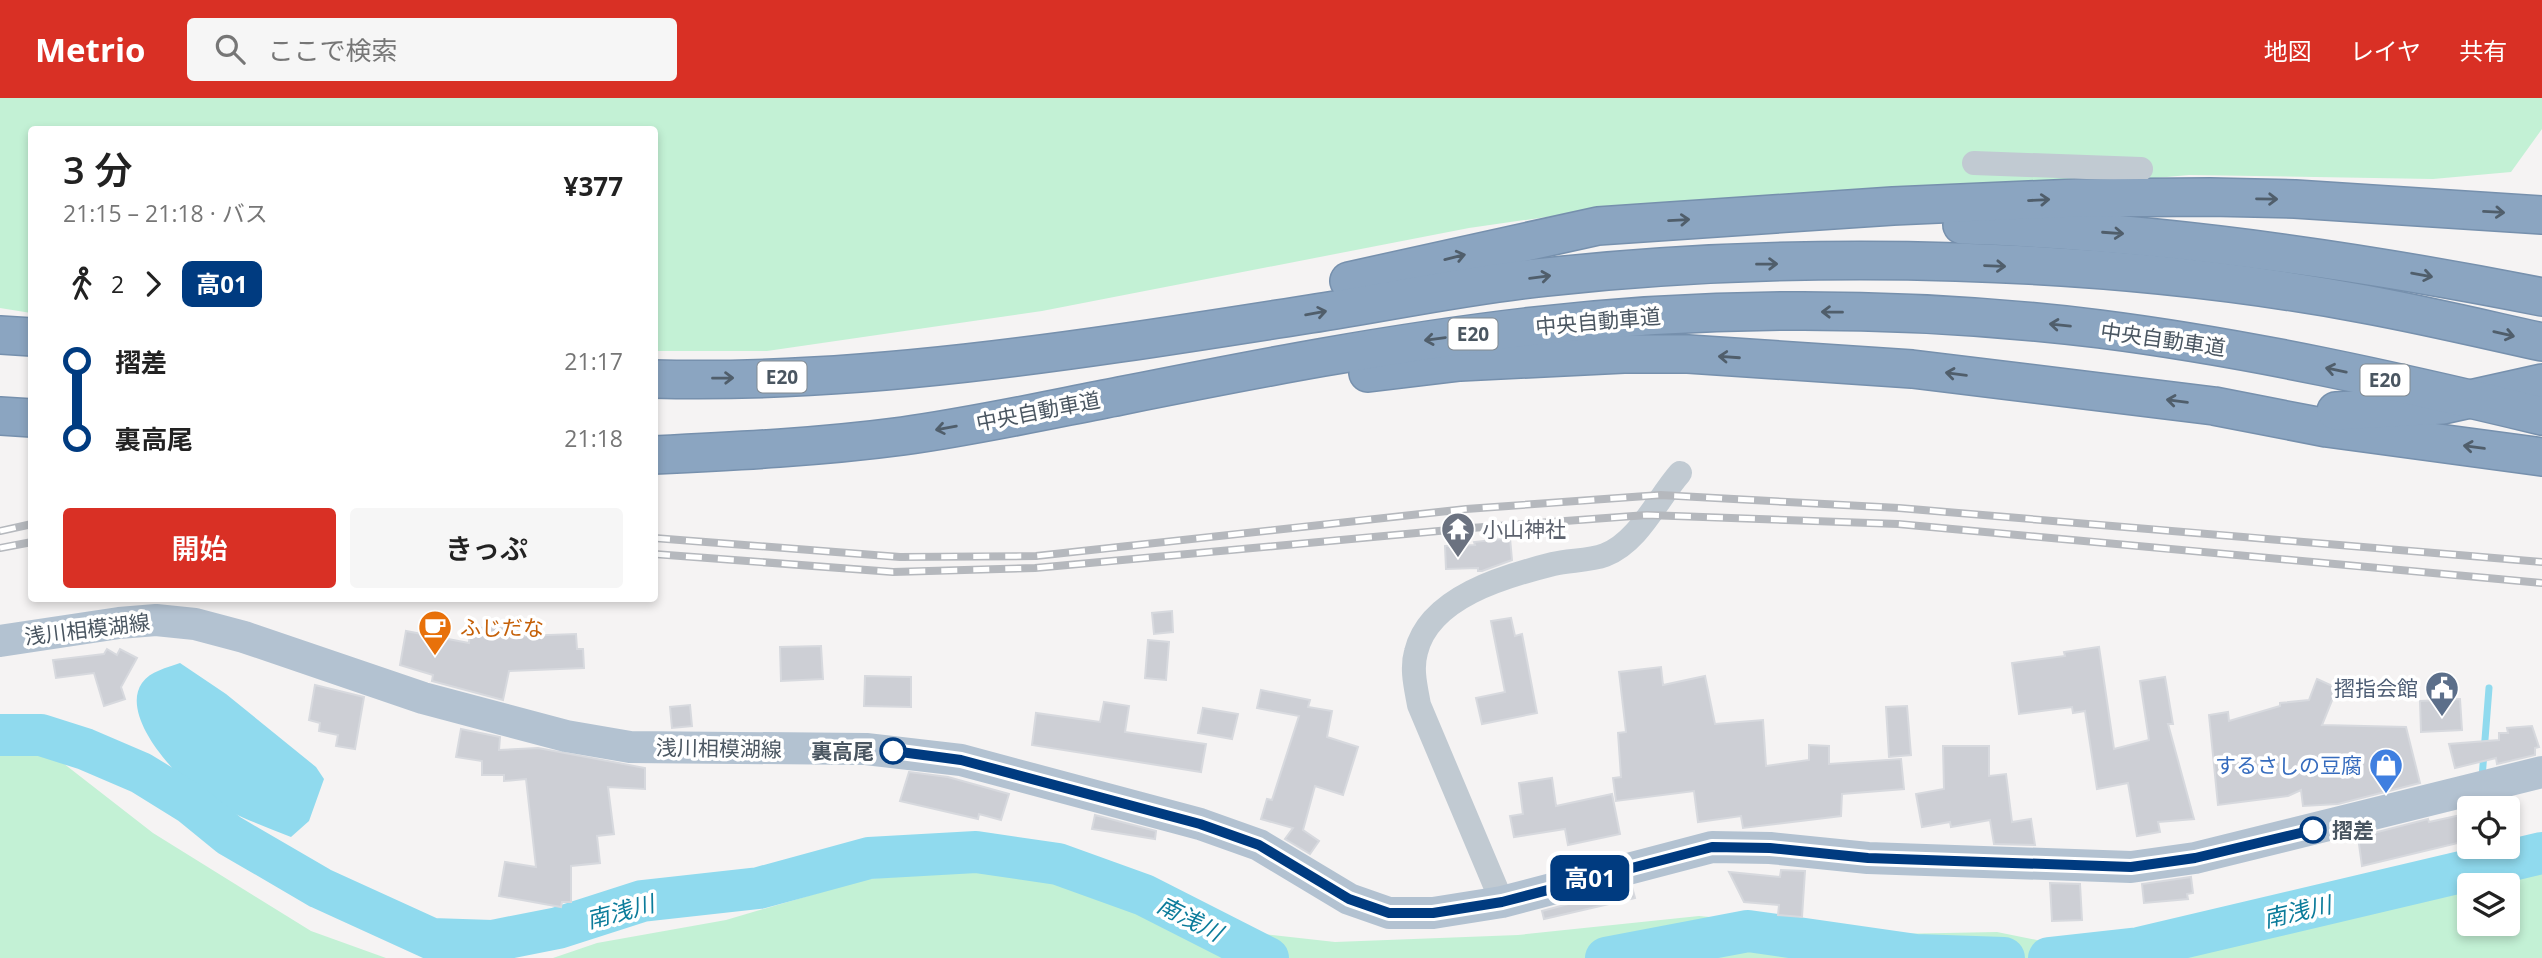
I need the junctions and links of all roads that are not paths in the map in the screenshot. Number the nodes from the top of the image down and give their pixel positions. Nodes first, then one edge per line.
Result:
1 (1974, 163) dead end
2 (2141, 169) dead end
3 (2542, 215) edge
4 (1776, 216) junction
5 (2542, 297) edge
6 (0, 335) edge
7 (28, 337) edge
8 (2542, 342) edge
9 (908, 368) junction
10 (658, 379) edge
11 (2542, 383) edge
12 (2474, 399) junction
13 (2214, 405) junction
14 (1022, 415) junction
15 (0, 416) edge
16 (2542, 416) edge
17 (28, 418) edge
18 (658, 455) edge
19 (2542, 457) edge
20 (1680, 473) dead end
21 (0, 641) edge
22 (2542, 772) edge
23 (1502, 902) junction

1 - 2 street
4 -> 3 highway
4 -> 5 highway
9 -> 4 highway
6 - 7 highway
9 -> 8 highway, E20
10 -> 9 highway, E20
11 - 12 highway
12 - 13 highway
12 -> 14 highway, 中央自動車道 / E20
12 - 16 highway, 中央自動車道 / E20
13 -> 14 highway
19 -> 13 highway
14 -> 18 highway, 中央自動車道 / E20
15 - 17 highway
20 - 23 street
21 - 23 main road, 浅川相模湖線
22 - 23 main road, 浅川相模湖線

